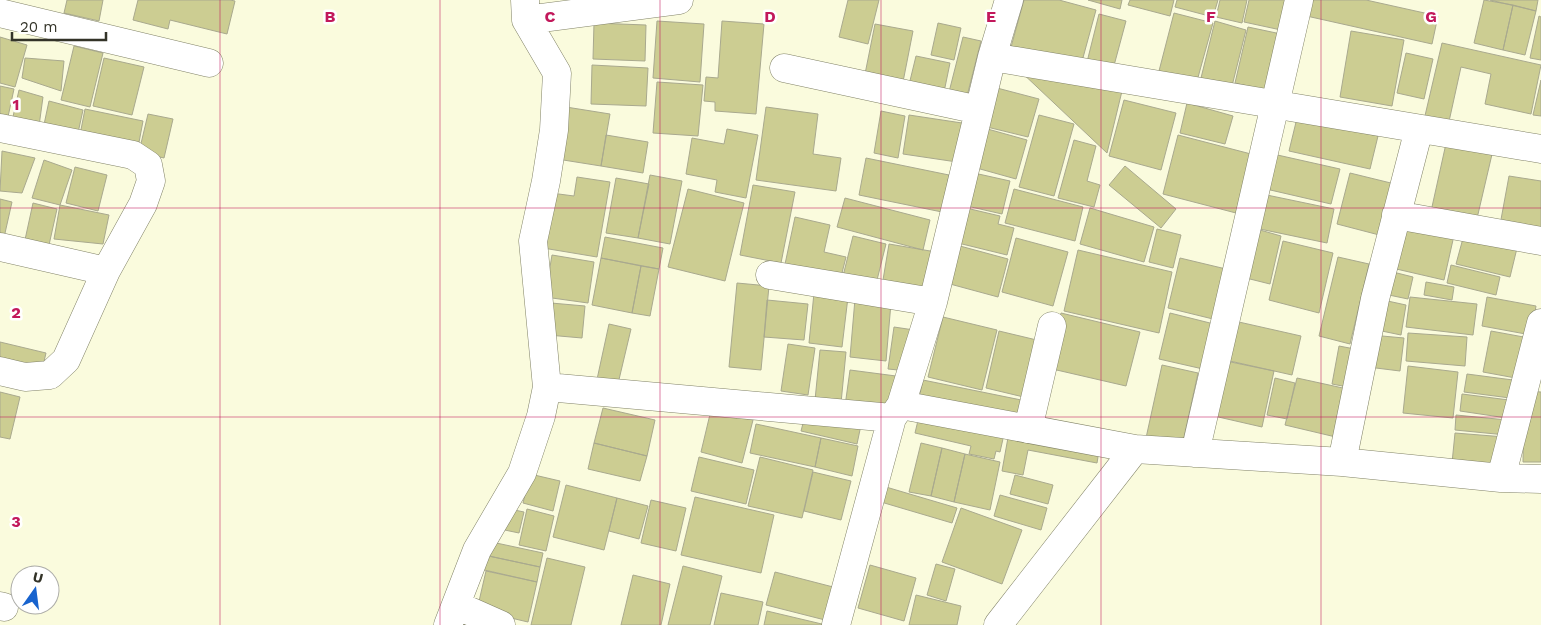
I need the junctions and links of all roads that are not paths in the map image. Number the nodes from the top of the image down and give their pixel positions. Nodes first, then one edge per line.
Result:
1 (679, 0) edge
2 (1009, 0) edge
3 (1299, 0) edge
4 (526, 10) edge
5 (0, 13) edge
6 (992, 57) junction
7 (209, 63) dead end
8 (784, 68) dead end
9 (1276, 105) junction
10 (979, 110) junction
11 (0, 128) edge
12 (1418, 129) junction
13 (1541, 149) edge
14 (1396, 215) junction
15 (1541, 241) edge
16 (0, 247) edge
17 (106, 271) junction
18 (770, 275) dead end
19 (933, 302) junction
20 (1541, 323) edge
21 (1052, 326) dead end
22 (0, 370) edge
23 (547, 387) junction
24 (897, 412) junction
25 (1028, 429) junction
26 (1135, 449) junction
27 (1195, 453) junction
28 (1342, 462) junction
29 (1500, 478) junction
30 (1541, 479) edge
31 (452, 615) edge
32 (501, 625) edge
33 (836, 625) edge
34 (998, 625) edge

1 - 4 street
2 - 6 street
3 - 9 street
4 - 23 street
5 - 7 street
6 - 9 street
6 - 10 street
8 - 10 street
9 - 12 street
9 - 27 street
10 - 19 street
11 - 17 street
12 - 13 street
12 - 14 street
14 - 15 street
14 - 28 street
16 - 17 street
17 - 22 street
18 - 19 street
19 - 24 street
20 - 29 street
21 - 25 street
23 - 24 street
23 - 31 street
24 - 25 street
24 - 33 street
25 - 26 street
26 - 27 street
26 - 34 street
27 - 28 street
28 - 29 street
29 - 30 street
31 - 32 street

